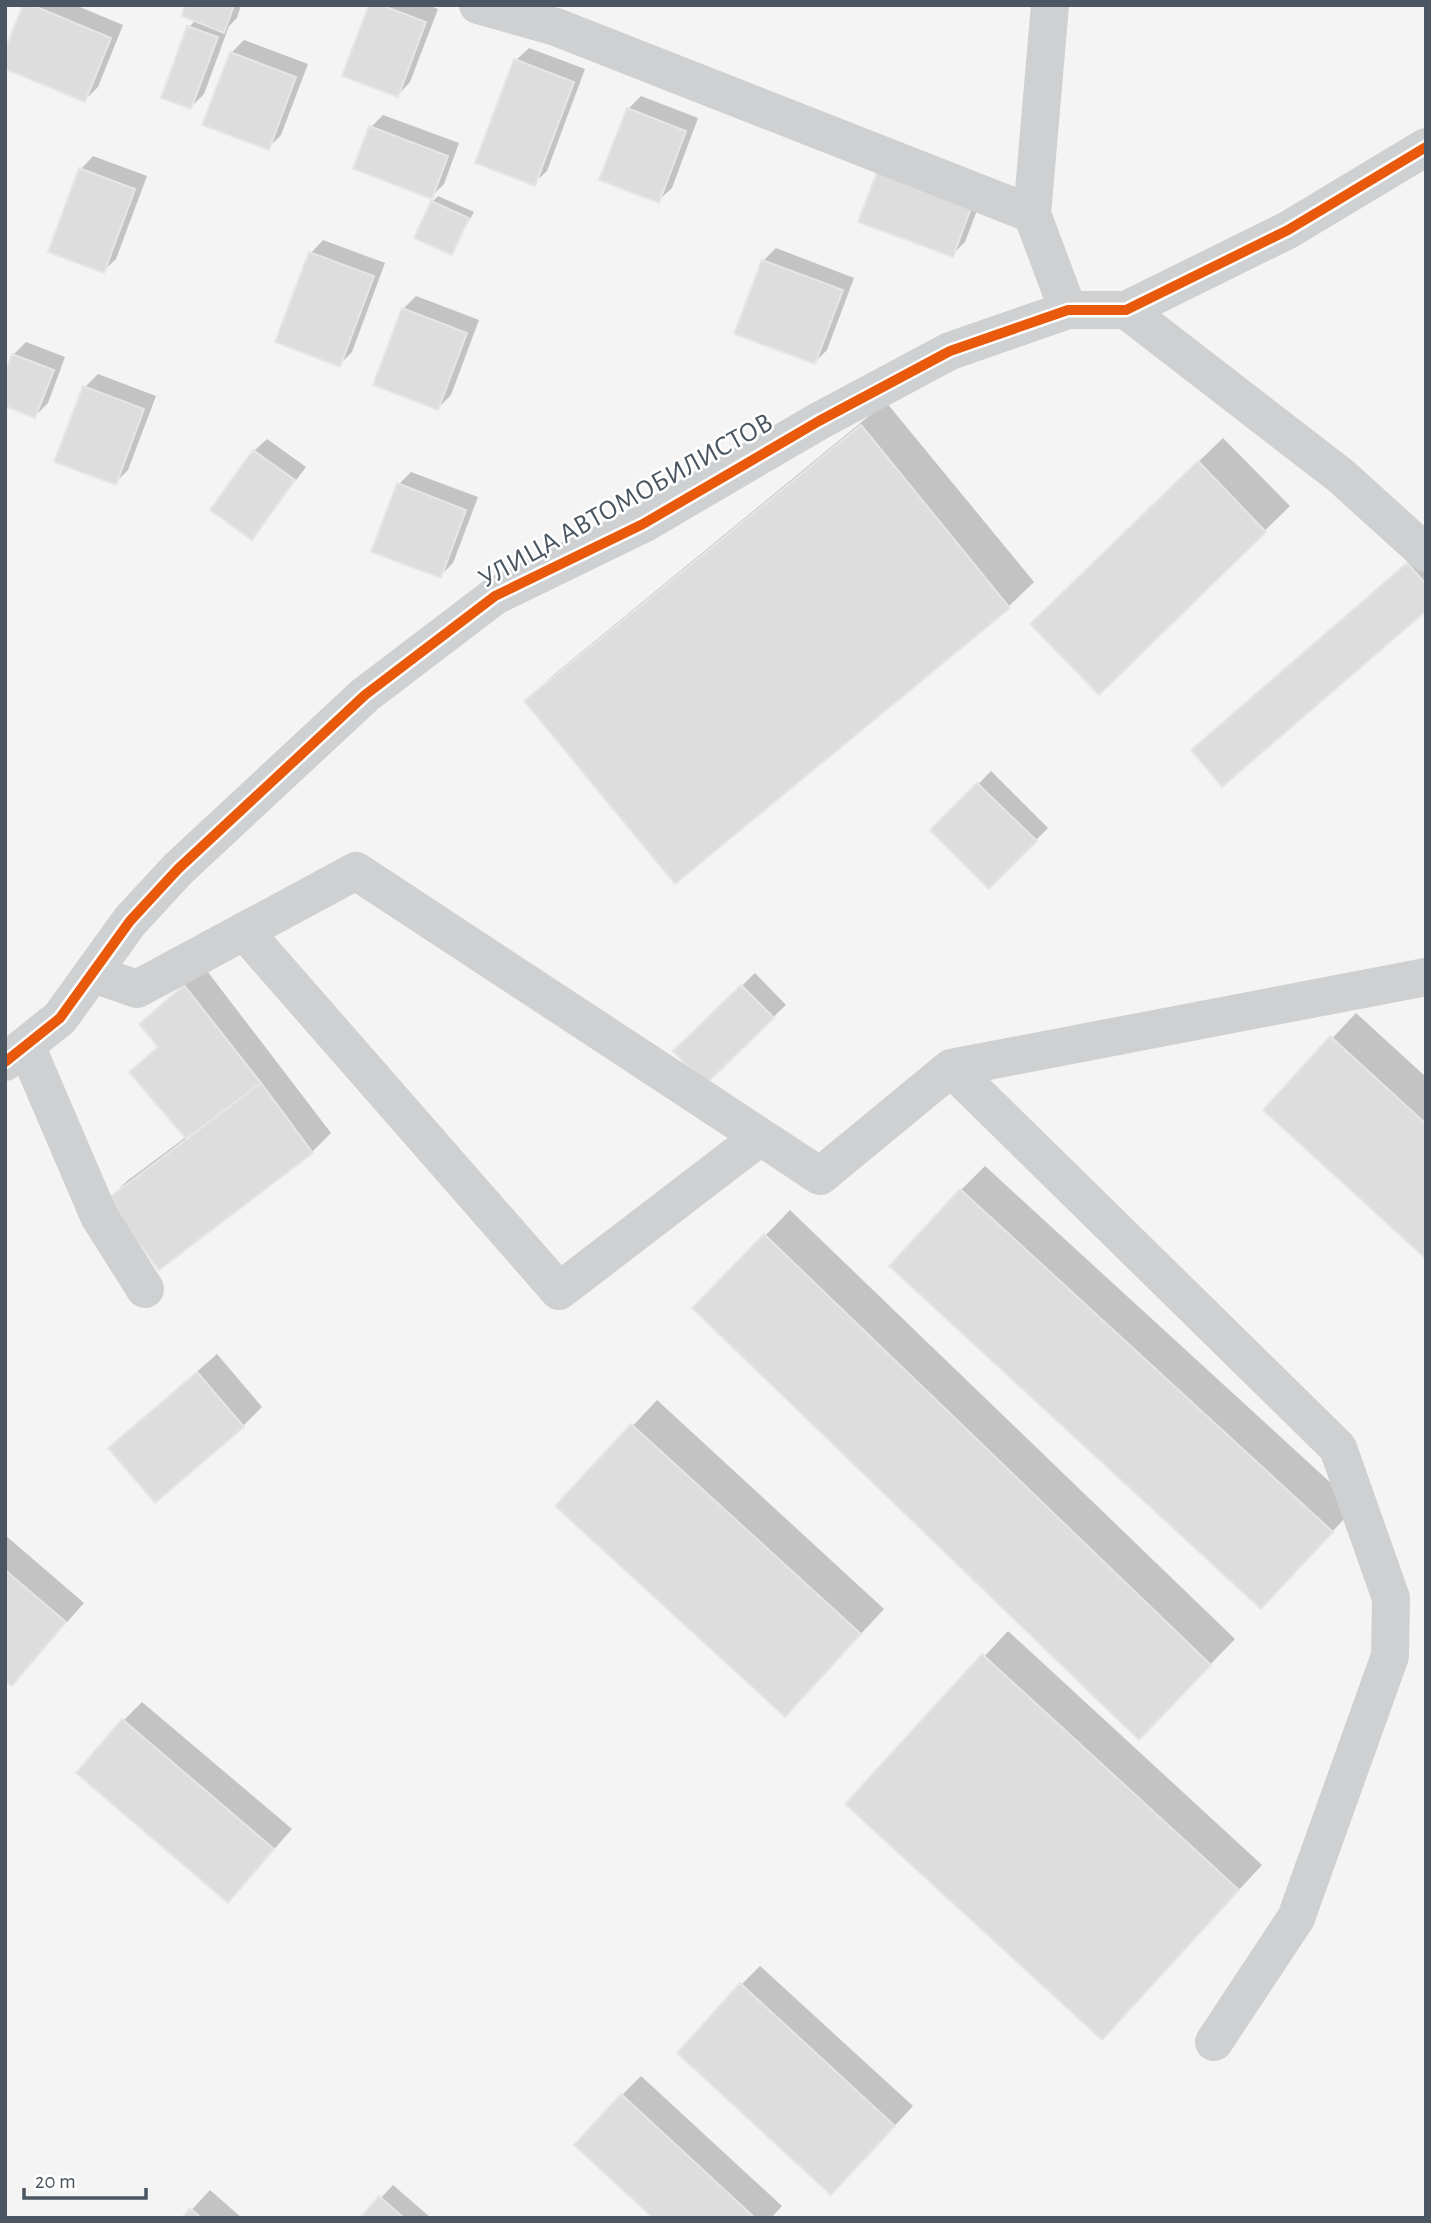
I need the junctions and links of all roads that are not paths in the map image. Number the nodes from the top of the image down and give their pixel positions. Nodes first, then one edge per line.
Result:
1 (478, 5) edge
2 (1050, 5) edge
3 (1426, 147) edge
4 (1032, 214) junction
5 (1068, 310) junction
6 (1126, 310) junction
7 (1426, 553) edge
8 (244, 931) junction
9 (94, 974) junction
10 (1426, 977) edge
11 (16, 1055) edge
12 (951, 1068) junction
13 (760, 1137) junction
14 (145, 1289) dead end
15 (1214, 2042) dead end

1 - 4 street
2 - 4 street
3 - 6 street, УЛИЦА АВТОМОБИЛИСТОВ
4 - 5 street
5 - 6 street, УЛИЦА АВТОМОБИЛИСТОВ
5 - 9 street, УЛИЦА АВТОМОБИЛИСТОВ
6 - 7 street
8 - 9 street
8 - 13 street
8 - 13 street
9 - 11 street, УЛИЦА АВТОМОБИЛИСТОВ
10 - 12 street
11 - 14 street
12 - 13 street
12 - 15 street

